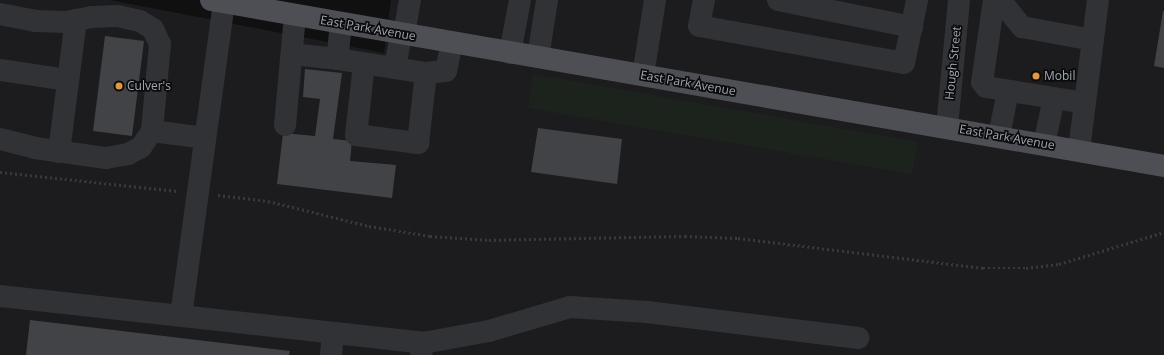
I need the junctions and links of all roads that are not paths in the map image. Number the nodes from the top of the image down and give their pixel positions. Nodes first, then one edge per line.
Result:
1 (410, 0) edge
2 (520, 0) edge
3 (547, 0) edge
4 (655, 0) edge
5 (704, 0) edge
6 (778, 0) edge
7 (918, 0) edge
8 (959, 0) edge
9 (994, 0) edge
10 (1000, 0) edge
11 (1098, 0) edge
12 (217, 1) edge
13 (0, 14) edge
14 (295, 15) junction
15 (76, 20) junction
16 (341, 23) junction
17 (912, 27) junction
18 (403, 34) junction
19 (1093, 40) junction
20 (452, 42) junction
21 (510, 53) junction
22 (292, 54) junction
23 (538, 57) junction
24 (337, 60) junction
25 (364, 64) junction
26 (395, 68) junction
27 (0, 70) edge
28 (426, 73) junction
29 (643, 75) junction
30 (68, 80) junction
31 (1008, 91) junction
32 (1054, 98) junction
33 (1085, 103) junction
34 (285, 125) dead end
35 (947, 127) junction
36 (152, 131) junction
37 (999, 136) junction
38 (205, 138) junction
39 (0, 139) edge
40 (1044, 144) junction
41 (1079, 150) junction
42 (59, 152) junction
43 (1164, 166) edge
44 (0, 296) edge
45 (181, 316) junction
46 (333, 333) junction
47 (858, 338) dead end
48 (422, 349) edge
49 (331, 355) edge

1 - 18 street
2 - 21 street
3 - 23 street
4 - 29 street
5 - 17 street
6 - 17 street
7 - 17 street
8 - 35 street, Hough Street
9 - 31 street
10 - 19 street
11 - 19 street
12 - 14 main road, East Park Avenue
12 - 38 street
13 - 15 street
14 - 16 main road, East Park Avenue
14 - 22 street
15 - 30 street
15 - 36 street
16 - 18 main road, East Park Avenue
16 - 24 street
18 - 20 main road, East Park Avenue
18 - 26 street
19 - 33 street
20 - 21 main road, East Park Avenue
20 - 28 street
21 - 23 main road, East Park Avenue
22 - 24 street
22 - 34 street
23 - 29 main road, East Park Avenue
24 - 25 street
25 - 26 street
25 - 28 street
26 - 28 street
27 - 30 street
29 - 35 main road, East Park Avenue
30 - 42 street
31 - 32 street
31 - 37 street
32 - 33 street
32 - 40 street
33 - 41 street
35 - 37 main road, East Park Avenue
36 - 38 street
36 - 42 street
37 - 40 main road, East Park Avenue
38 - 45 street
39 - 42 street
40 - 41 main road, East Park Avenue
41 - 43 main road, East Park Avenue
44 - 45 street
45 - 46 street
46 - 48 street
46 - 49 street
47 - 48 street

